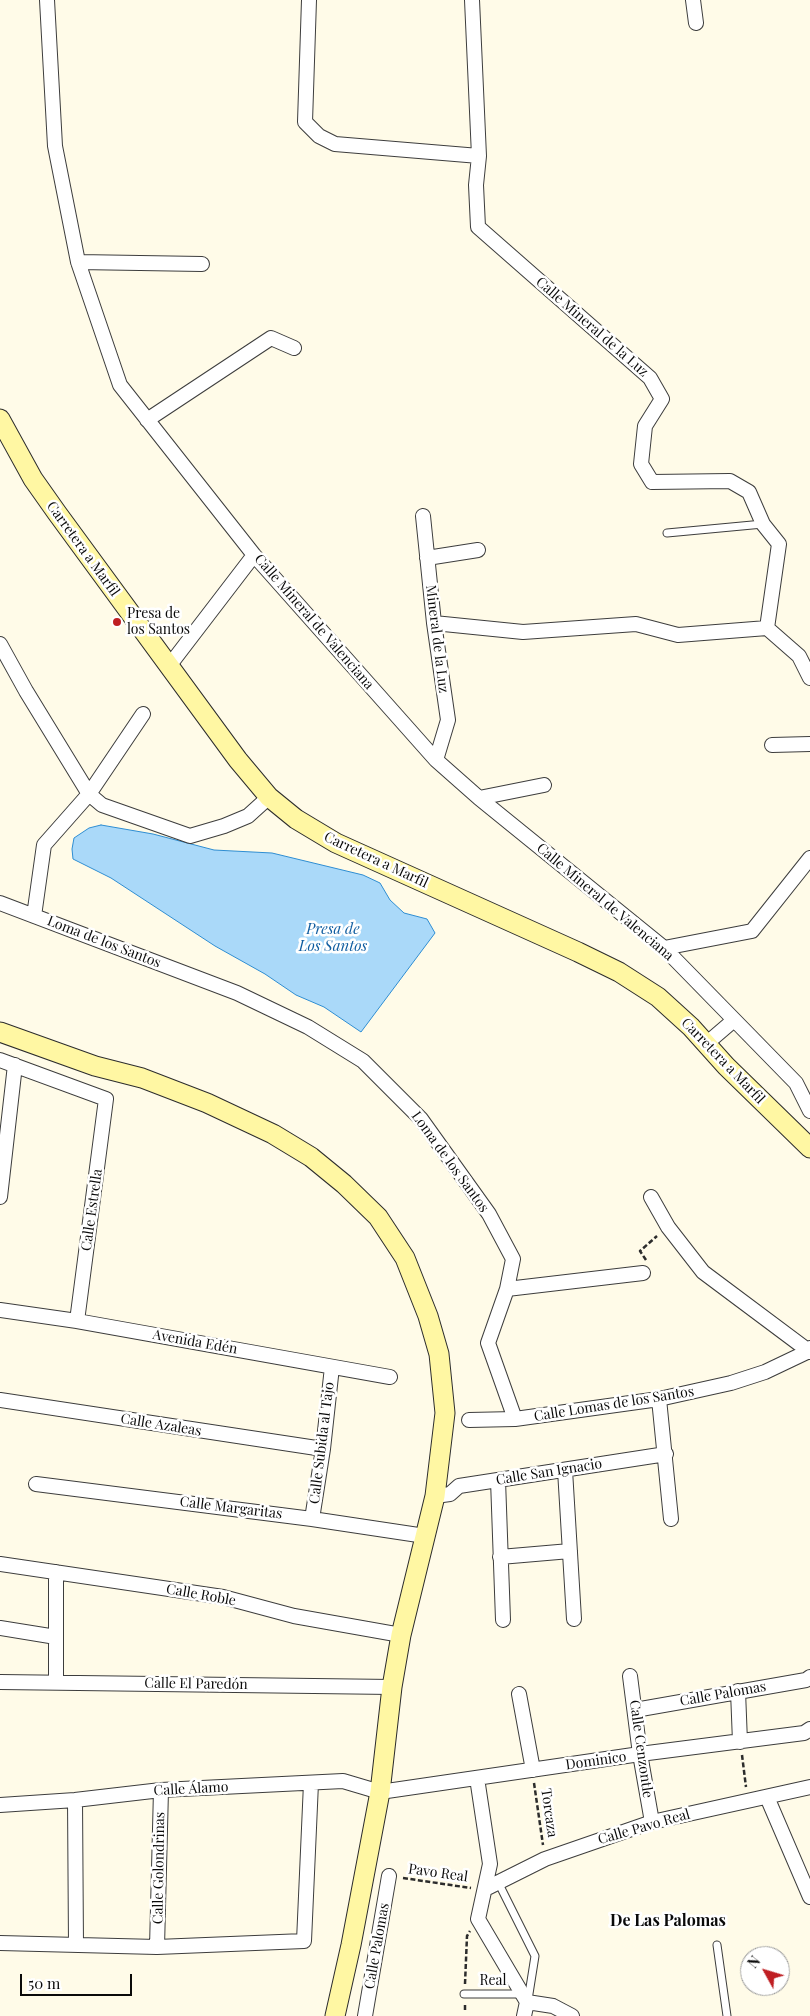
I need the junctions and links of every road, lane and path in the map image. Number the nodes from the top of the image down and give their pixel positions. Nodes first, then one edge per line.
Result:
1 (47, 0) edge
2 (309, 0) edge
3 (472, 0) edge
4 (693, 0) edge
5 (696, 23) dead end
6 (479, 156) junction
7 (78, 262) junction
8 (202, 264) dead end
9 (294, 348) dead end
10 (0, 419) edge
11 (147, 420) junction
12 (423, 516) dead end
13 (763, 524) junction
14 (666, 533) dead end
15 (478, 550) dead end
16 (254, 555) junction
17 (428, 558) junction
18 (434, 623) junction
19 (767, 628) junction
20 (0, 644) edge
21 (169, 666) junction
22 (810, 678) edge
23 (143, 714) dead end
24 (810, 744) edge
25 (772, 745) dead end
26 (436, 760) junction
27 (544, 785) dead end
28 (89, 794) junction
29 (270, 798) junction
30 (479, 798) junction
31 (810, 858) edge
32 (0, 903) edge
33 (34, 916) junction
34 (664, 948) junction
35 (734, 1020) junction
36 (0, 1032) edge
37 (706, 1044) junction
38 (0, 1060) edge
39 (14, 1065) junction
40 (810, 1081) edge
41 (796, 1083) junction
42 (810, 1111) edge
43 (810, 1148) edge
44 (0, 1197) edge
45 (651, 1197) dead end
46 (668, 1227) junction
47 (643, 1273) joint
48 (507, 1289) junction
49 (0, 1310) edge
50 (76, 1321) junction
51 (810, 1350) edge
52 (332, 1367) junction
53 (390, 1377) dead end
54 (659, 1399) junction
55 (0, 1400) edge
56 (515, 1419) junction
57 (469, 1420) dead end
58 (323, 1449) junction
59 (666, 1454) junction
60 (565, 1470) junction
61 (498, 1480) junction
62 (36, 1484) dead end
63 (434, 1496) junction
64 (312, 1519) junction
65 (671, 1519) dead end
66 (425, 1536) junction
67 (570, 1551) junction
68 (500, 1557) junction
69 (0, 1564) edge
70 (56, 1572) junction
71 (574, 1619) dead end
72 (503, 1620) dead end
73 (0, 1628) edge
74 (401, 1635) junction
75 (56, 1637) junction
76 (630, 1676) dead end
77 (809, 1680) edge
78 (0, 1682) edge
79 (56, 1682) junction
80 (392, 1687) junction
81 (738, 1691) junction
82 (519, 1694) dead end
83 (635, 1710) junction
84 (810, 1729) edge
85 (740, 1742) junction
86 (640, 1754) junction
87 (533, 1770) junction
88 (476, 1778) junction
89 (310, 1783) junction
90 (810, 1787) edge
91 (161, 1790) junction
92 (380, 1792) junction
93 (767, 1797) junction
94 (75, 1800) junction
95 (748, 1800) junction
96 (0, 1806) edge
97 (652, 1822) junction
98 (545, 1859) junction
99 (389, 1876) joint
100 (498, 1882) junction
101 (485, 1889) junction
102 (810, 1896) edge
103 (478, 1919) junction
104 (0, 1943) edge
105 (76, 1945) junction
106 (717, 1945) dead end
107 (157, 1947) junction
108 (464, 1994) joint
109 (524, 1998) junction
110 (335, 2016) edge
111 (365, 2016) edge
112 (524, 2016) edge
113 (572, 2016) edge
114 (727, 2016) edge

1 - 7 street, Calle Mineral de Valenciana
2 - 6 street
3 - 6 street, Calle Mineral de la Luz
4 - 5 street
6 - 13 street, Calle Mineral de la Luz
7 - 8 street
7 - 11 street, Calle Mineral de Valenciana
9 - 11 street
10 - 21 street, Carretera a Marfil
11 - 16 street, Calle Mineral de Valenciana
12 - 17 street, Mineral de la Luz
13 - 14 lane
13 - 19 street, Calle Mineral de la Luz
15 - 17 street
16 - 21 street
16 - 26 street, Calle Mineral de Valenciana
17 - 18 street, Mineral de la Luz
18 - 19 street
18 - 26 street, Mineral de la Luz
19 - 22 street
20 - 28 street
21 - 29 street, Carretera a Marfil
23 - 28 street, Loma de los Santos
24 - 25 street
26 - 30 street, Calle Mineral de Valenciana
27 - 30 street
28 - 29 street
28 - 33 street, Loma de los Santos
29 - 37 street, Carretera a Marfil
30 - 34 street, Calle Mineral de Valenciana
31 - 34 street
32 - 33 street, Loma de los Santos
33 - 48 street, Loma de los Santos
34 - 35 street, Calle Mineral de Valenciana
35 - 37 street
35 - 41 street, Calle Mineral de Valenciana
36 - 63 street
37 - 43 street, Carretera a Marfil
38 - 39 street
39 - 44 street
39 - 50 street, Calle Estrella
40 - 41 street
41 - 42 street, Calle Mineral de Valenciana
45 - 46 street
46 - 47 path
46 - 51 street
47 - 48 street
48 - 56 street, Loma de los Santos
49 - 50 street, Avenida Edén
50 - 52 street, Avenida Edén
51 - 54 street, Calle Lomas de los Santos
52 - 53 street, Avenida Edén
52 - 58 street, Calle Subida al Tajo
54 - 56 street, Calle Lomas de los Santos
54 - 59 street
55 - 58 street, Calle Azaleas
56 - 57 street, Calle Lomas de los Santos
58 - 64 street, Calle Subida al Tajo
59 - 60 street, Calle San Ignacio
59 - 65 street
60 - 61 street, Calle San Ignacio
60 - 67 street
61 - 63 street, Calle San Ignacio
61 - 68 street
62 - 64 street, Calle Margaritas
63 - 66 street
64 - 66 street, Calle Margaritas
66 - 74 street
67 - 68 street
67 - 71 street
68 - 72 street
69 - 70 street, Calle Roble
70 - 74 street, Calle Roble
70 - 75 street
73 - 75 street
74 - 80 street
75 - 79 street
76 - 83 street, Calle Cenzontle
77 - 81 street, Calle Palomas
78 - 79 street, Calle El Paredón
79 - 80 street, Calle El Paredón
80 - 92 street
81 - 83 street, Calle Palomas
81 - 85 street
82 - 87 street
83 - 86 street, Calle Cenzontle
84 - 85 street, Dominico
85 - 86 street, Dominico
85 - 95 path
86 - 87 street, Dominico
86 - 97 street, Calle Cenzontle
87 - 88 street, Dominico
87 - 98 path, Torcaza
88 - 92 street, Dominico
88 - 101 street
89 - 91 street, Calle Álamo
89 - 92 street, Calle Álamo
89 - 107 street
90 - 93 street, Calle Pavo Real
91 - 94 street, Calle Álamo
91 - 107 street, Calle Golondrinas
92 - 110 street
93 - 95 street, Calle Pavo Real
93 - 102 street
94 - 96 street, Calle Álamo
94 - 105 street
95 - 97 street, Calle Pavo Real
97 - 98 street, Calle Pavo Real
98 - 100 street, Calle Pavo Real
99 - 101 path, Pavo Real
99 - 111 street, Calle Palomas
100 - 101 street, Calle Pavo Real
100 - 109 lane
101 - 103 street
103 - 108 path
103 - 109 street
104 - 105 street
105 - 107 street
106 - 114 lane
108 - 109 lane, Real
109 - 112 street
109 - 113 street

